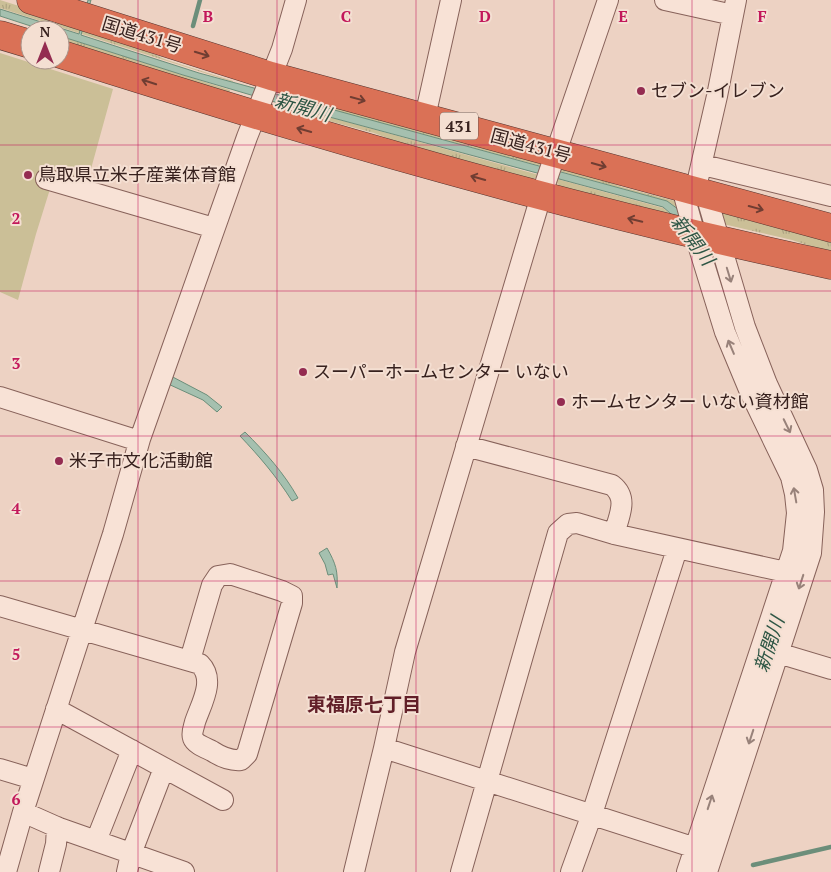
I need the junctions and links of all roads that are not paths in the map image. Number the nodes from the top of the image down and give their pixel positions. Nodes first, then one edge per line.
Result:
1 (31, 0) edge
2 (296, 0) edge
3 (451, 0) edge
4 (608, 0) edge
5 (665, 0) edge
6 (734, 8) edge
7 (0, 35) edge
8 (20, 41) edge
9 (70, 57) edge
10 (270, 80) junction
11 (257, 111) junction
12 (425, 117) junction
13 (556, 155) junction
14 (702, 165) junction
15 (46, 179) dead end
16 (542, 194) junction
17 (831, 196) edge
18 (697, 216) junction
19 (214, 228) junction
20 (831, 228) edge
21 (831, 265) edge
22 (759, 388) junction
23 (0, 397) edge
24 (139, 442) junction
25 (466, 446) junction
26 (810, 532) edge
27 (614, 534) junction
28 (678, 549) junction
29 (786, 572) junction
30 (0, 606) edge
31 (82, 630) junction
32 (778, 653) junction
33 (190, 660) junction
34 (831, 669) edge
35 (56, 709) junction
36 (384, 748) junction
37 (132, 750) junction
38 (164, 768) junction
39 (0, 769) edge
40 (33, 780) junction
41 (488, 782) junction
42 (222, 800) dead end
43 (22, 812) junction
44 (592, 814) junction
45 (57, 827) junction
46 (96, 841) junction
47 (705, 855) edge
48 (129, 863) edge
49 (6, 872) edge
50 (49, 872) edge
51 (184, 872) edge
52 (354, 872) edge
53 (461, 872) edge
54 (571, 872) edge
55 (687, 872) edge

1 -> 10 highway, 国道431号 / 431
2 - 10 street
3 - 12 street
4 - 13 street
5 - 6 street
6 - 14 street
7 - 8 highway
11 -> 9 highway, 国道431号 / 431
10 - 11 street
10 -> 12 highway, 国道431号 / 431
16 -> 11 highway, 国道431号 / 431
11 - 19 street
12 - 13 highway, 国道431号 / 431
13 - 16 street
13 -> 18 highway, 国道431号 / 431
14 - 17 street
14 - 18 street
15 - 19 street
18 -> 16 highway, 国道431号 / 431
16 - 25 street
18 -> 20 highway, 国道431号 / 431
18 - 21 highway, 国道431号 / 431
18 -> 22 street
22 -> 18 street
19 - 24 street
22 - 26 street
23 - 24 street
24 - 31 street
25 - 27 street
25 - 36 street
26 - 29 street
26 -> 32 street
27 - 28 street
27 - 41 street
28 - 29 street
28 - 44 street
47 -> 29 street
30 - 31 street
31 - 33 street
31 - 35 street
32 - 34 street
32 -> 47 street
33 - 33 street
35 - 37 street
35 - 40 street
36 - 41 street
36 - 52 street
37 - 38 street
37 - 46 street
38 - 42 street
38 - 48 street
39 - 40 street
40 - 43 street
41 - 44 street
41 - 53 street
43 - 45 street
43 - 49 street
44 - 47 street
44 - 54 street
45 - 46 street
45 - 50 street
46 - 48 street
47 - 55 street
48 - 51 street

